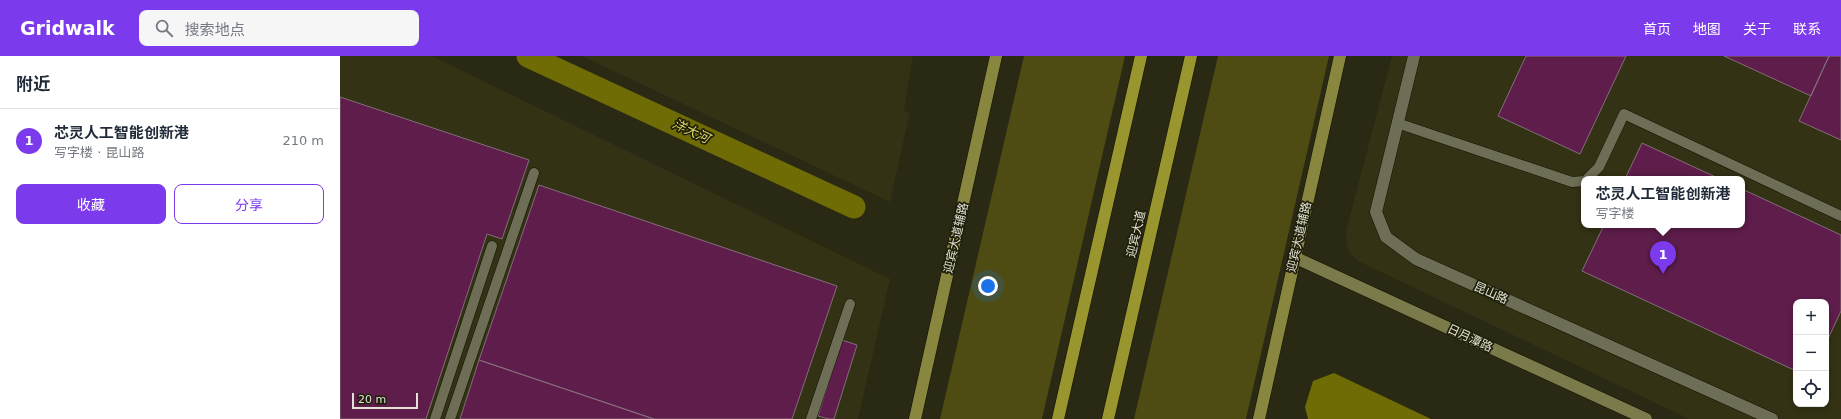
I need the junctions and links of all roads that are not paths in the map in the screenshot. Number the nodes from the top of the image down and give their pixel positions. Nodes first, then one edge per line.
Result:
1 (996, 56) edge
2 (1141, 56) edge
3 (1191, 56) edge
4 (1340, 56) edge
5 (1414, 56) edge
6 (1397, 123) junction
7 (534, 173) dead end
8 (1591, 176) edge
9 (1581, 181) edge
10 (1841, 216) edge
11 (492, 246) dead end
12 (1294, 257) junction
13 (850, 304) dead end
14 (435, 419) edge
15 (450, 419) edge
16 (812, 419) edge
17 (915, 419) edge
18 (1058, 419) edge
19 (1108, 419) edge
20 (1259, 419) edge
21 (1646, 419) edge
22 (1772, 419) edge

1 - 17 main road, 迎宾大道辅路
2 - 18 highway
3 - 19 highway, 迎宾大道
4 - 12 main road, 迎宾大道辅路
5 - 6 street, 昆山路
6 - 9 lane
6 - 22 street, 昆山路
7 - 15 lane
8 - 10 lane
11 - 14 lane
12 - 20 main road, 迎宾大道辅路
12 - 21 street, 日月潭路
13 - 16 lane

